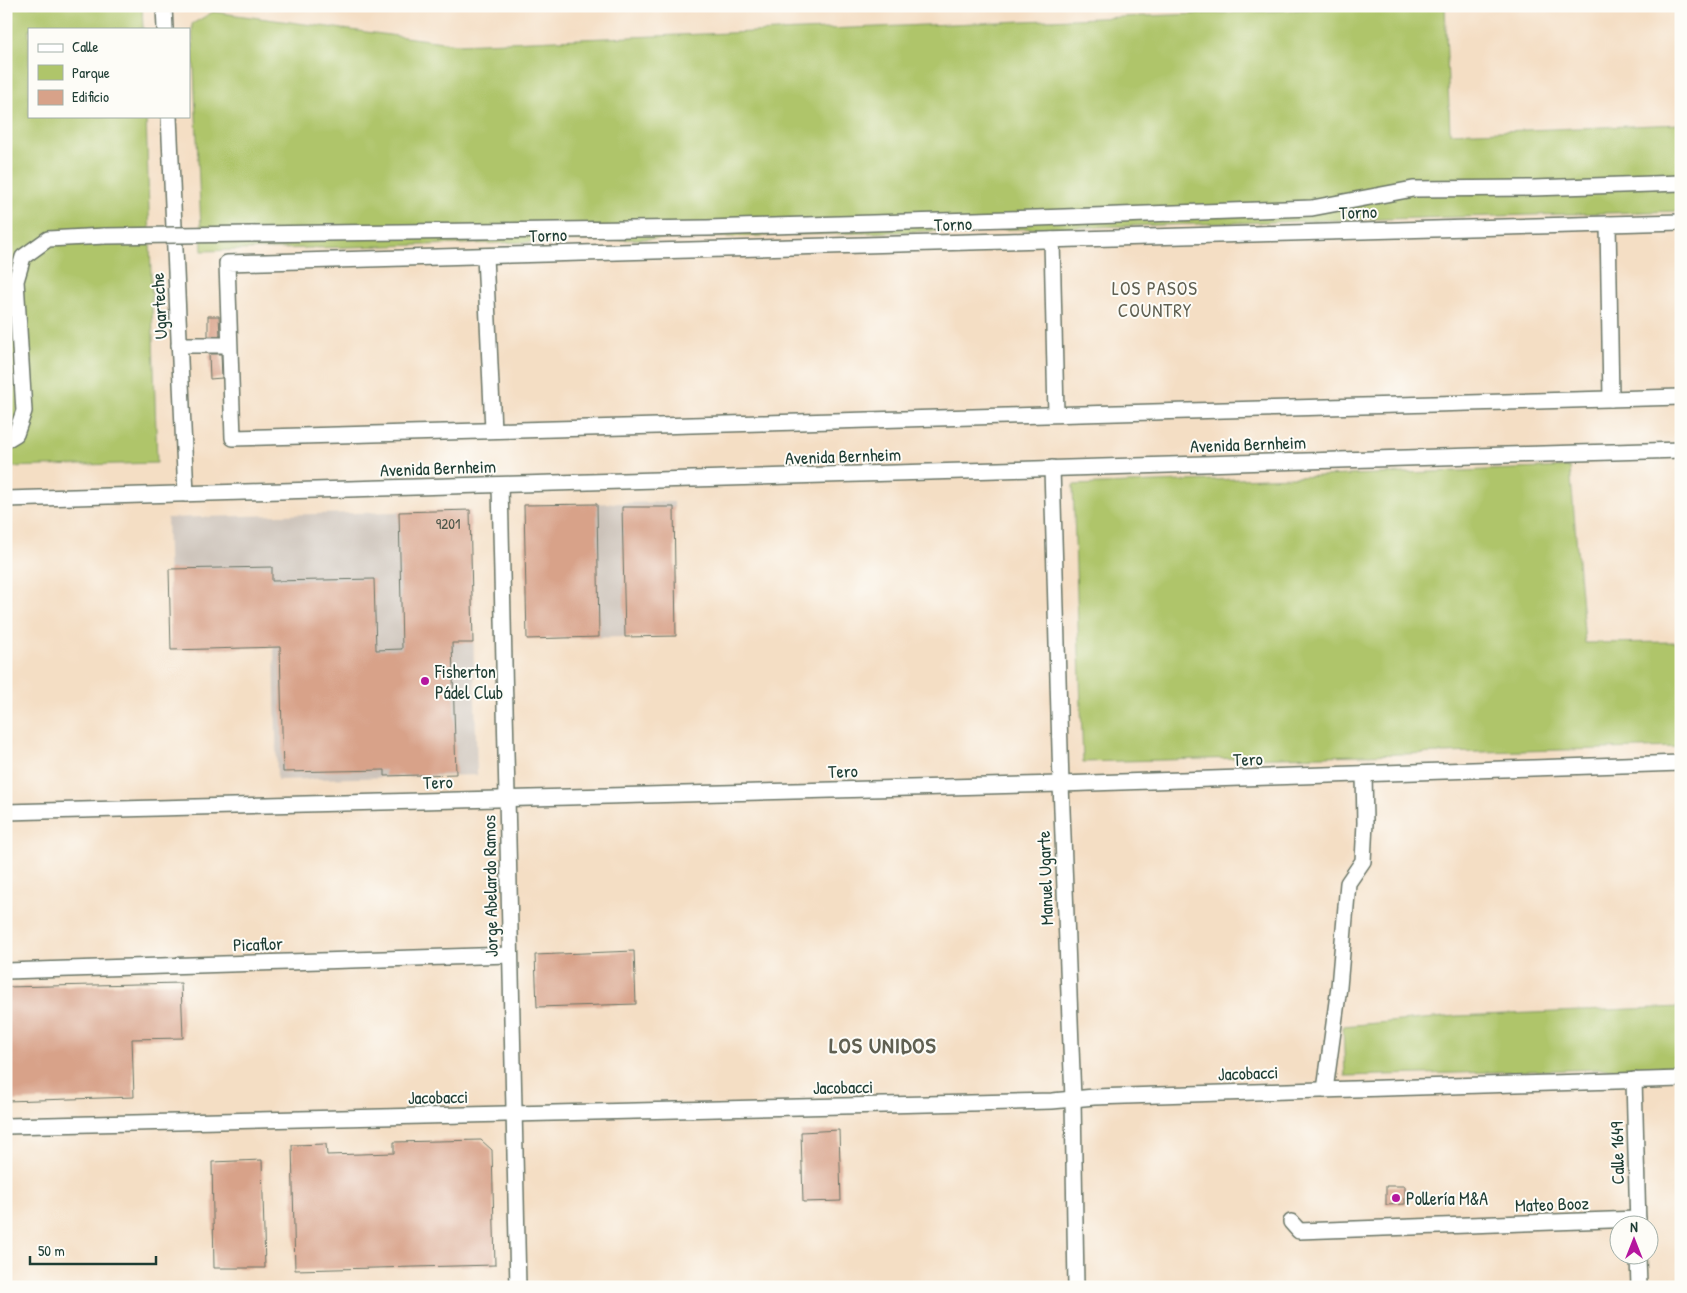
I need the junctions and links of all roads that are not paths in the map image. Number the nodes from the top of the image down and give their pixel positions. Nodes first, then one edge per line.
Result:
1 (164, 6) edge
2 (165, 28) edge
3 (169, 118) edge
4 (1681, 183) edge
5 (1681, 222) edge
6 (1608, 224) junction
7 (1052, 240) junction
8 (485, 256) junction
9 (229, 345) junction
10 (179, 346) junction
11 (1681, 397) edge
12 (1611, 399) junction
13 (1056, 414) junction
14 (493, 430) junction
15 (6, 440) edge
16 (1681, 450) edge
17 (1052, 468) junction
18 (500, 485) junction
19 (186, 494) junction
20 (6, 499) edge
21 (1681, 764) edge
22 (1364, 774) junction
23 (1061, 784) junction
24 (507, 799) junction
25 (6, 812) edge
26 (510, 955) junction
27 (6, 971) edge
28 (1681, 1079) edge
29 (1634, 1080) junction
30 (1325, 1090) junction
31 (1073, 1099) junction
32 (514, 1114) junction
33 (6, 1126) edge
34 (1638, 1216) edge
35 (1291, 1222) dead end
36 (1610, 1223) edge
37 (1638, 1266) edge
38 (518, 1287) edge
39 (1076, 1287) edge
40 (1639, 1287) edge

1 - 2 street
3 - 10 street, Ugarteche
4 - 15 street, bridge
5 - 6 street, Torno
6 - 7 street, Torno
6 - 12 street
7 - 8 street, Torno
7 - 13 street
8 - 9 street, Torno
8 - 14 street
9 - 10 street
9 - 14 street
10 - 19 street, Ugarteche
11 - 12 street
12 - 13 street
13 - 14 street
16 - 17 street, Avenida Bernheim
17 - 18 street, Avenida Bernheim
17 - 23 street, Manuel Ugarte
18 - 19 street, Avenida Bernheim
18 - 24 street, Jorge Abelardo Ramos
19 - 20 street, Avenida Bernheim
21 - 22 street, Tero
22 - 23 street, Tero
22 - 30 street
23 - 24 street, Tero
23 - 31 street, Manuel Ugarte
24 - 25 street, Tero
24 - 26 street, Jorge Abelardo Ramos
26 - 27 street, Picaflor
26 - 32 street, Jorge Abelardo Ramos
28 - 29 street, Jacobacci
29 - 30 street, Jacobacci
29 - 34 street, Calle 1649
30 - 31 street, Jacobacci
31 - 32 street, Jacobacci
31 - 39 street, Manuel Ugarte
32 - 33 street, Jacobacci
32 - 38 street, Jorge Abelardo Ramos
35 - 36 street, Mateo Booz
37 - 40 street

